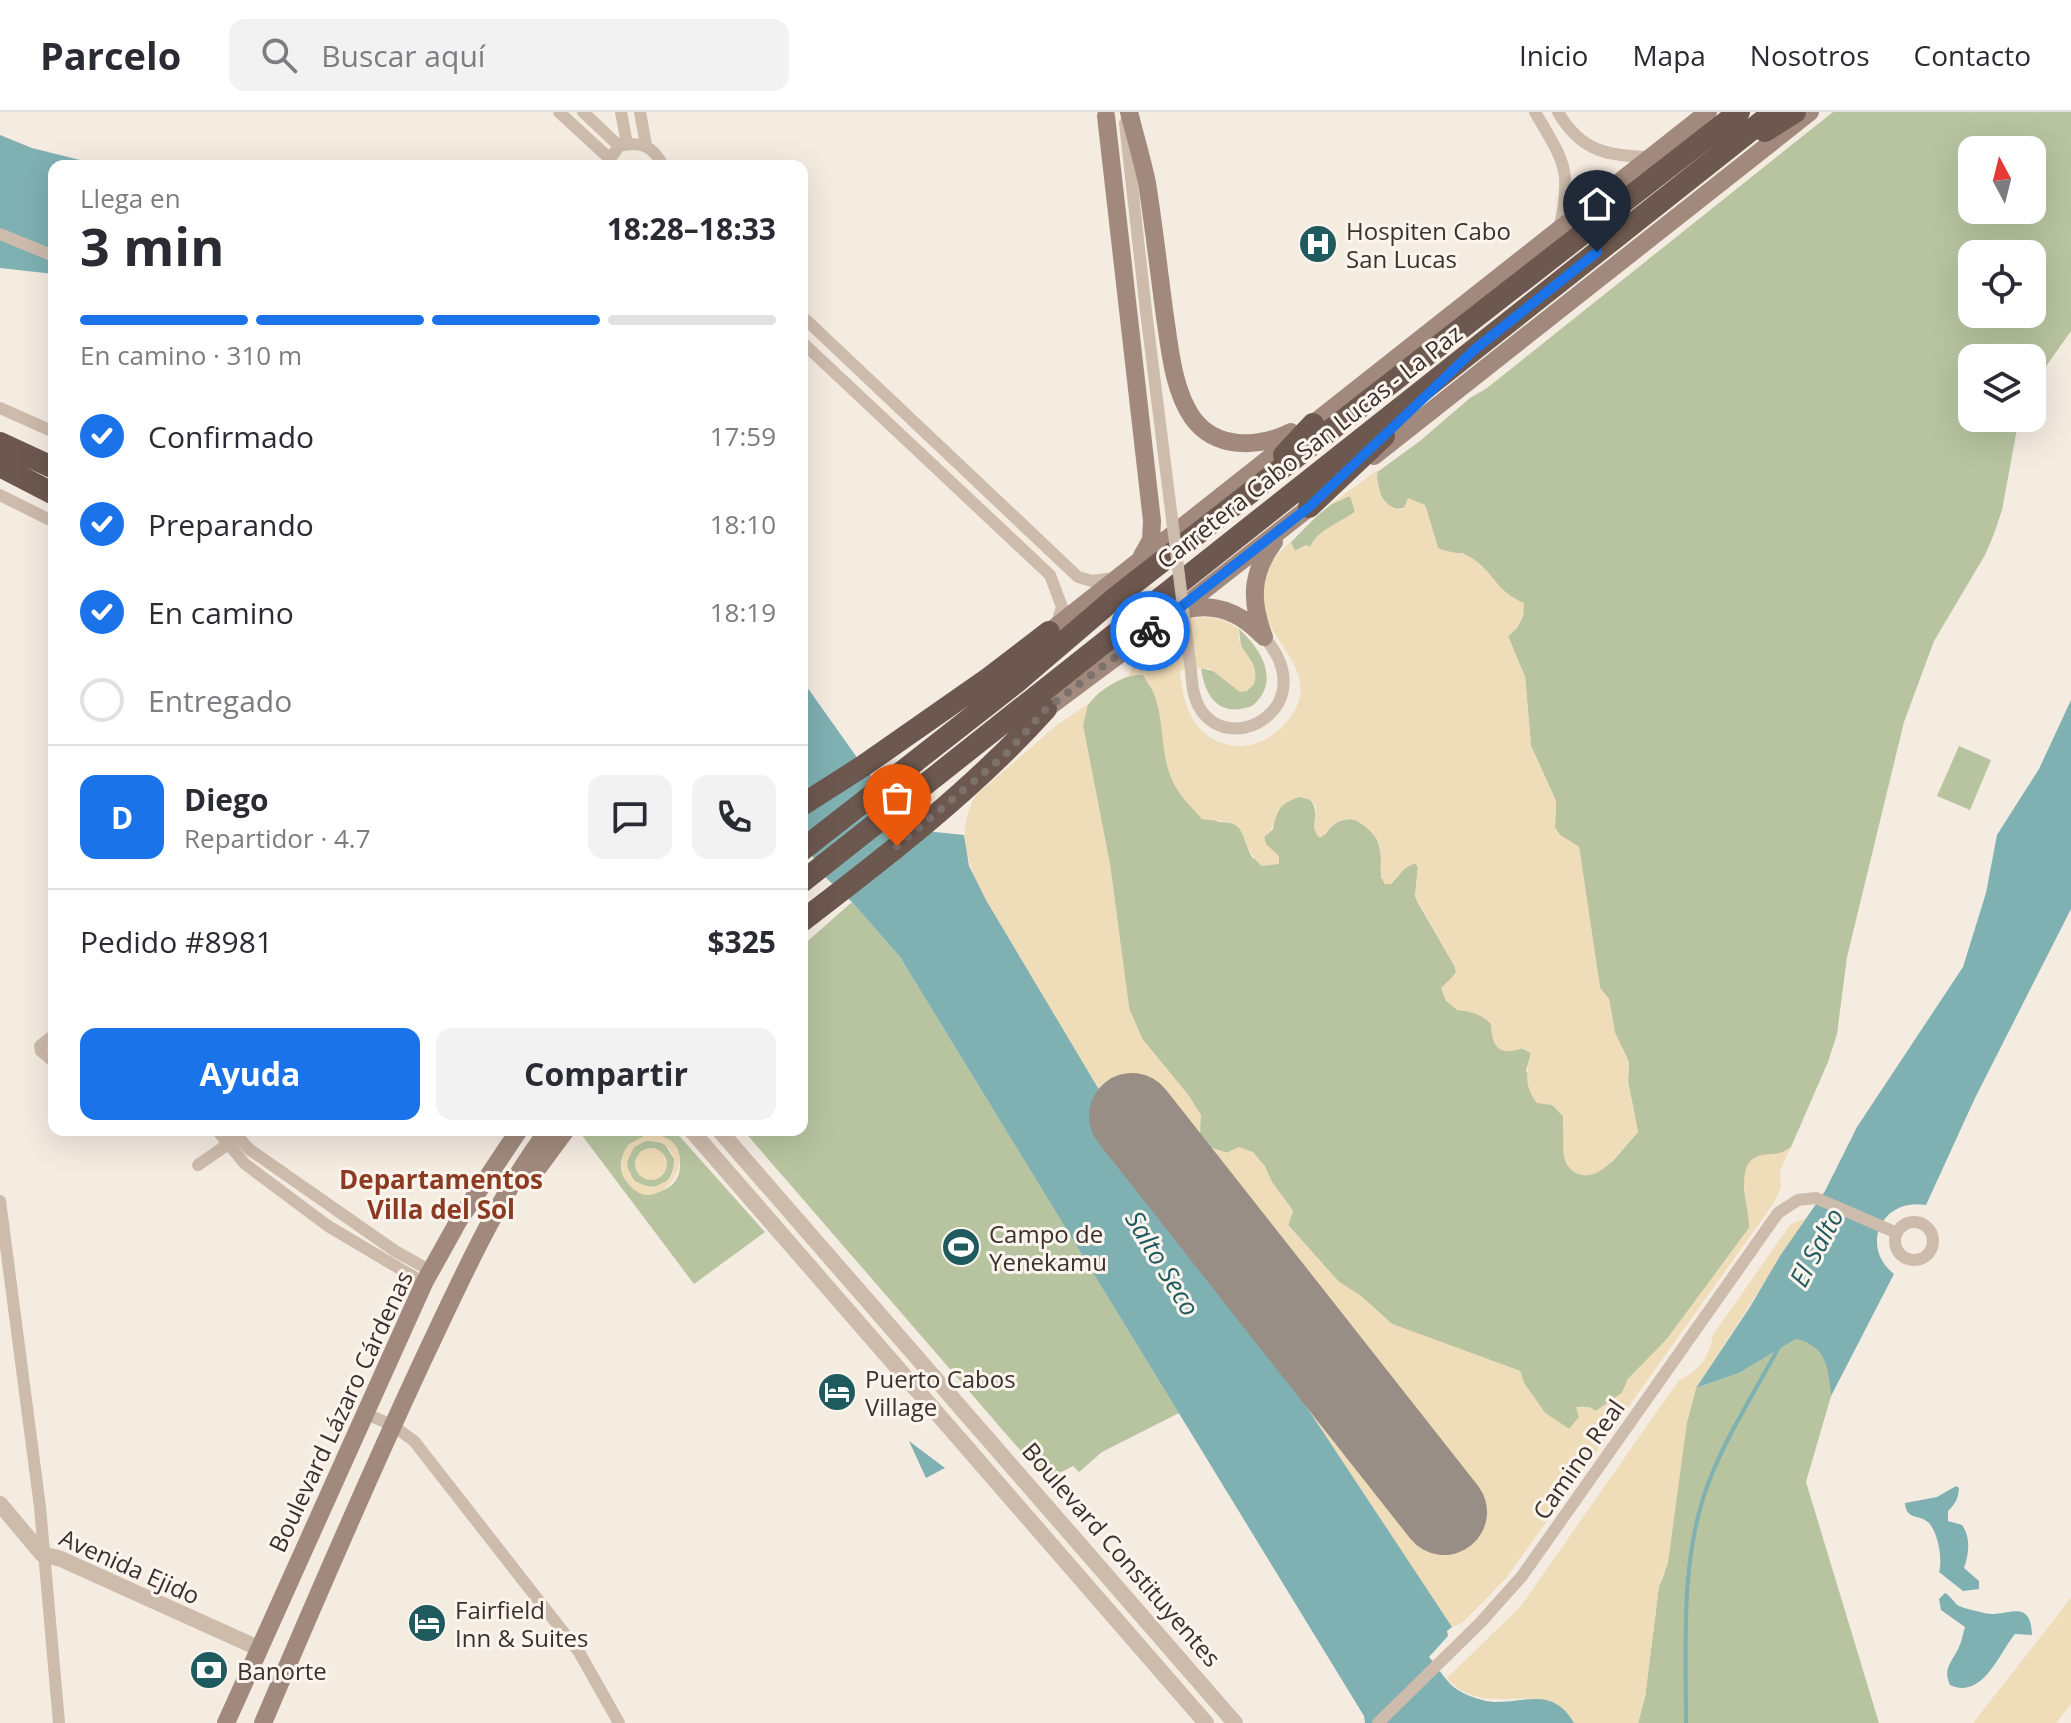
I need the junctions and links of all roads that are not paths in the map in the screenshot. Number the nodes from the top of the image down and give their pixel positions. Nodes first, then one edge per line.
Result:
1 (559, 112) edge
2 (583, 112) edge
3 (621, 112) edge
4 (640, 112) edge
5 (1535, 112) edge
6 (1558, 112) edge
7 (1708, 112) edge
8 (1739, 112) edge
9 (1774, 112) edge
10 (1795, 112) edge
11 (1810, 112) edge
12 (1116, 113) edge
13 (623, 145) junction
14 (646, 145) junction
15 (1651, 157) junction
16 (605, 160) edge
17 (609, 160) edge
18 (660, 160) edge
19 (1696, 173) junction
20 (1559, 230) junction
21 (0, 234) edge
22 (48, 254) edge
23 (808, 322) edge
24 (808, 348) edge
25 (1474, 350) junction
26 (889, 399) junction
27 (0, 408) edge
28 (875, 411) junction
29 (1313, 424) junction
30 (48, 429) edge
31 (0, 443) edge
32 (48, 465) edge
33 (0, 466) edge
34 (48, 491) edge
35 (0, 495) edge
36 (1239, 504) junction
37 (1309, 507) junction
38 (48, 519) edge
39 (1286, 525) junction
40 (1137, 562) junction
41 (1121, 575) junction
42 (1171, 616) junction
43 (1052, 629) junction
44 (1264, 637) junction
45 (1018, 681) junction
46 (1046, 709) junction
47 (974, 746) junction
48 (808, 801) edge
49 (808, 845) edge
50 (808, 877) edge
51 (808, 916) edge
52 (48, 1040) edge
53 (48, 1057) edge
54 (515, 1136) edge
55 (544, 1136) edge
56 (561, 1136) edge
57 (696, 1136) edge
58 (724, 1136) edge
59 (232, 1137) edge
60 (198, 1165) dead end
61 (0, 1201) edge
62 (1897, 1233) dead end
63 (427, 1277) junction
64 (454, 1294) junction
65 (364, 1413) junction
66 (392, 1425) junction
67 (0, 1504) edge
68 (42, 1554) junction
69 (258, 1648) junction
70 (59, 1723) edge
71 (226, 1723) edge
72 (263, 1723) edge
73 (619, 1723) edge
74 (1206, 1723) edge
75 (1235, 1723) edge
76 (1378, 1723) edge

1 - 16 street
2 - 13 street
3 - 13 street
4 - 14 street
5 - 20 street
6 - 15 street
7 - 15 main road
8 - 36 highway, Carretera Cabo San Lucas - La Paz
9 - 19 highway, Carretera Cabo San Lucas - La Paz
10 - 19 highway
11 - 37 main road
12 - 29 main road
12 - 40 main road
12 - 44 street, bridge
13 - 14 street
13 - 17 street
14 - 18 street
15 - 20 main road
19 - 25 highway, Carretera Cabo San Lucas - La Paz
20 - 29 main road
21 - 22 street
23 - 26 street
24 - 28 street
25 - 37 highway
25 - 47 highway, Carretera Cabo San Lucas - La Paz
26 - 28 street
26 - 41 street
27 - 30 street
28 - 43 street
29 - 36 highway
29 - 40 main road
31 - 32 highway
33 - 34 highway
35 - 38 street
36 - 45 highway, Carretera Cabo San Lucas - La Paz
37 - 39 main road
39 - 42 main road
39 - 44 main road
40 - 41 main road
41 - 43 main road
42 - 44 main road
42 - 46 main road
43 - 45 highway
43 - 48 highway
45 - 49 highway, Carretera Cabo San Lucas - La Paz
46 - 47 highway
46 - 51 highway
47 - 50 highway, Carretera Cabo San Lucas - La Paz
52 - 53 street
54 - 63 main road, Boulevard Lázaro Cárdenas
55 - 64 main road
56 - 64 main road
57 - 74 street, Boulevard Constituyentes
58 - 75 street, Boulevard Constituyentes
59 - 60 street
59 - 63 street
61 - 68 street
62 - 76 street, Camino Real
63 - 65 main road, Boulevard Lázaro Cárdenas
64 - 66 main road
65 - 66 street
65 - 69 main road, Boulevard Lázaro Cárdenas
66 - 72 main road
66 - 73 street
67 - 68 street, Avenida Ejido
68 - 69 street, Avenida Ejido
68 - 70 street
69 - 71 main road, Boulevard Lázaro Cárdenas

